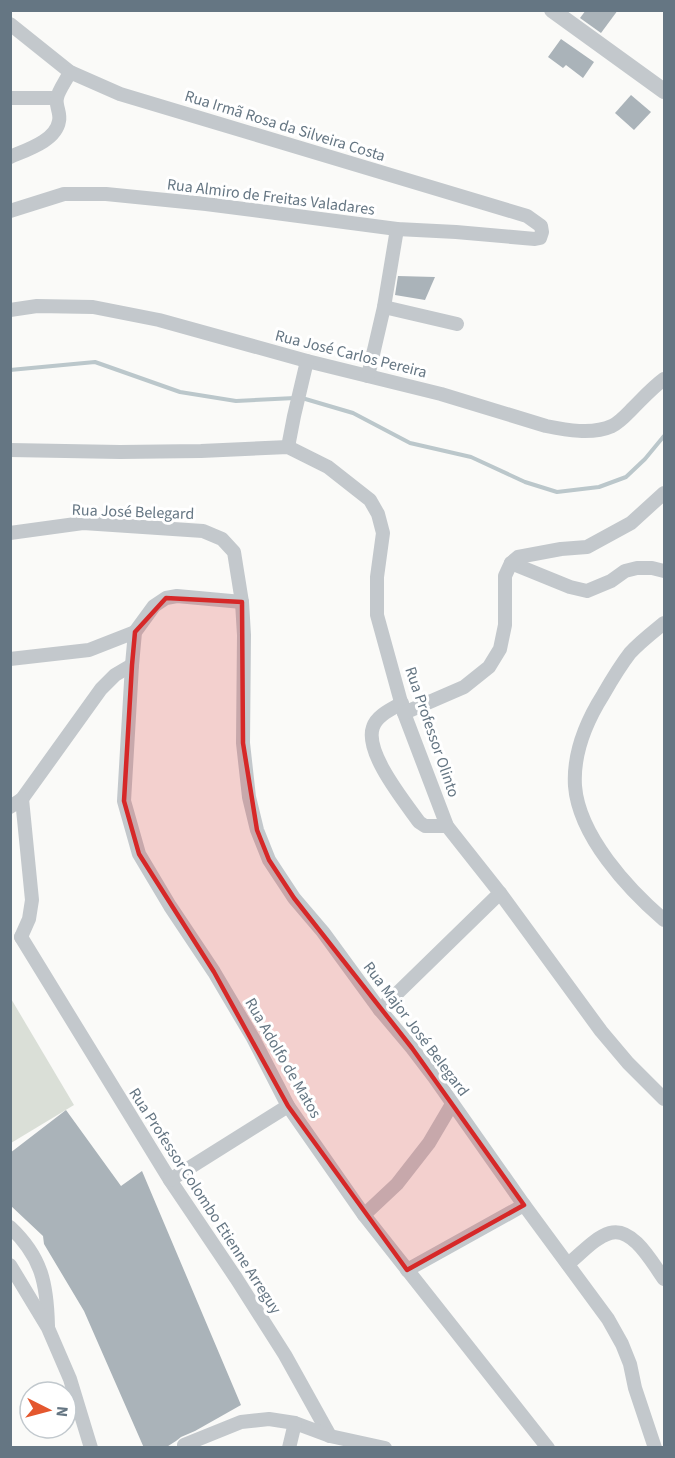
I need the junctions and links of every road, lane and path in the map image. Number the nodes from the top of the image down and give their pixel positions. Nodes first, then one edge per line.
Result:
1 (552, 10) edge
2 (10, 24) edge
3 (70, 72) junction
4 (664, 91) edge
5 (10, 98) edge
6 (56, 98) junction
7 (10, 157) edge
8 (10, 211) edge
9 (397, 230) junction
10 (530, 239) joint
11 (384, 307) junction
12 (10, 310) edge
13 (457, 324) dead end
14 (307, 361) junction
15 (368, 376) junction
16 (664, 379) edge
17 (288, 447) junction
18 (10, 450) edge
19 (664, 493) edge
20 (10, 533) edge
21 (511, 563) junction
22 (664, 571) edge
23 (242, 602) junction
24 (664, 623) edge
25 (135, 632) junction
26 (10, 659) edge
27 (132, 665) junction
28 (403, 708) junction
29 (16, 803) edge
30 (447, 826) junction
31 (500, 893) junction
32 (664, 920) edge
33 (16, 937) edge
34 (380, 1010) junction
35 (664, 1100) edge
36 (452, 1104) junction
37 (288, 1106) junction
38 (170, 1180) junction
39 (524, 1205) junction
40 (364, 1215) junction
41 (10, 1227) edge
42 (568, 1264) junction
43 (10, 1266) edge
44 (407, 1270) junction
45 (664, 1279) edge
46 (48, 1328) junction
47 (295, 1423) junction
48 (330, 1436) junction
49 (184, 1445) dead end
50 (91, 1448) edge
51 (288, 1448) edge
52 (385, 1448) edge
53 (548, 1448) edge
54 (655, 1448) edge

1 - 4 street
2 - 3 street, Rua Irmã Rosa da Silveira Costa
3 - 6 street
3 - 10 street, Rua Irmã Rosa da Silveira Costa
5 - 6 street
6 - 7 street
8 - 9 street, Rua Almiro de Freitas Valadares
9 - 10 street, Rua Almiro de Freitas Valadares
9 - 11 street
11 - 13 street
11 - 15 street
12 - 14 street, Rua José Carlos Pereira
14 - 15 street, Rua José Carlos Pereira
14 - 17 street
15 - 16 street, Rua José Carlos Pereira
17 - 18 street, Rua Professor Olinto
17 - 28 street, Rua Professor Olinto
19 - 21 street
20 - 23 street, Rua José Belegard
21 - 22 street
21 - 28 street
23 - 25 street
23 - 34 street, Rua Major José Belegard
24 - 32 street
25 - 26 street
25 - 27 street, Rua Adolfo de Matos
27 - 29 street
27 - 37 street, Rua Adolfo de Matos
28 - 30 street, Rua Professor Olinto
28 - 30 street
29 - 33 street
30 - 31 street, Rua Professor Olinto
31 - 34 street
31 - 35 street, Rua Professor Olinto
33 - 38 street, Rua Professor Colombo Etienne Arreguy
34 - 36 street, Rua Major José Belegard
36 - 39 street, Rua Major José Belegard
36 - 40 street
37 - 38 street
37 - 40 street, Rua Adolfo de Matos
38 - 48 street, Rua Professor Colombo Etienne Arreguy
39 - 42 street, Rua Major José Belegard
39 - 44 street
40 - 44 street, Rua Adolfo de Matos
41 - 46 street
42 - 45 street
42 - 54 street, Rua Major José Belegard
43 - 46 street
44 - 53 street, Rua Adolfo de Matos
46 - 50 street
47 - 48 street
47 - 49 street
47 - 51 street
48 - 52 street

